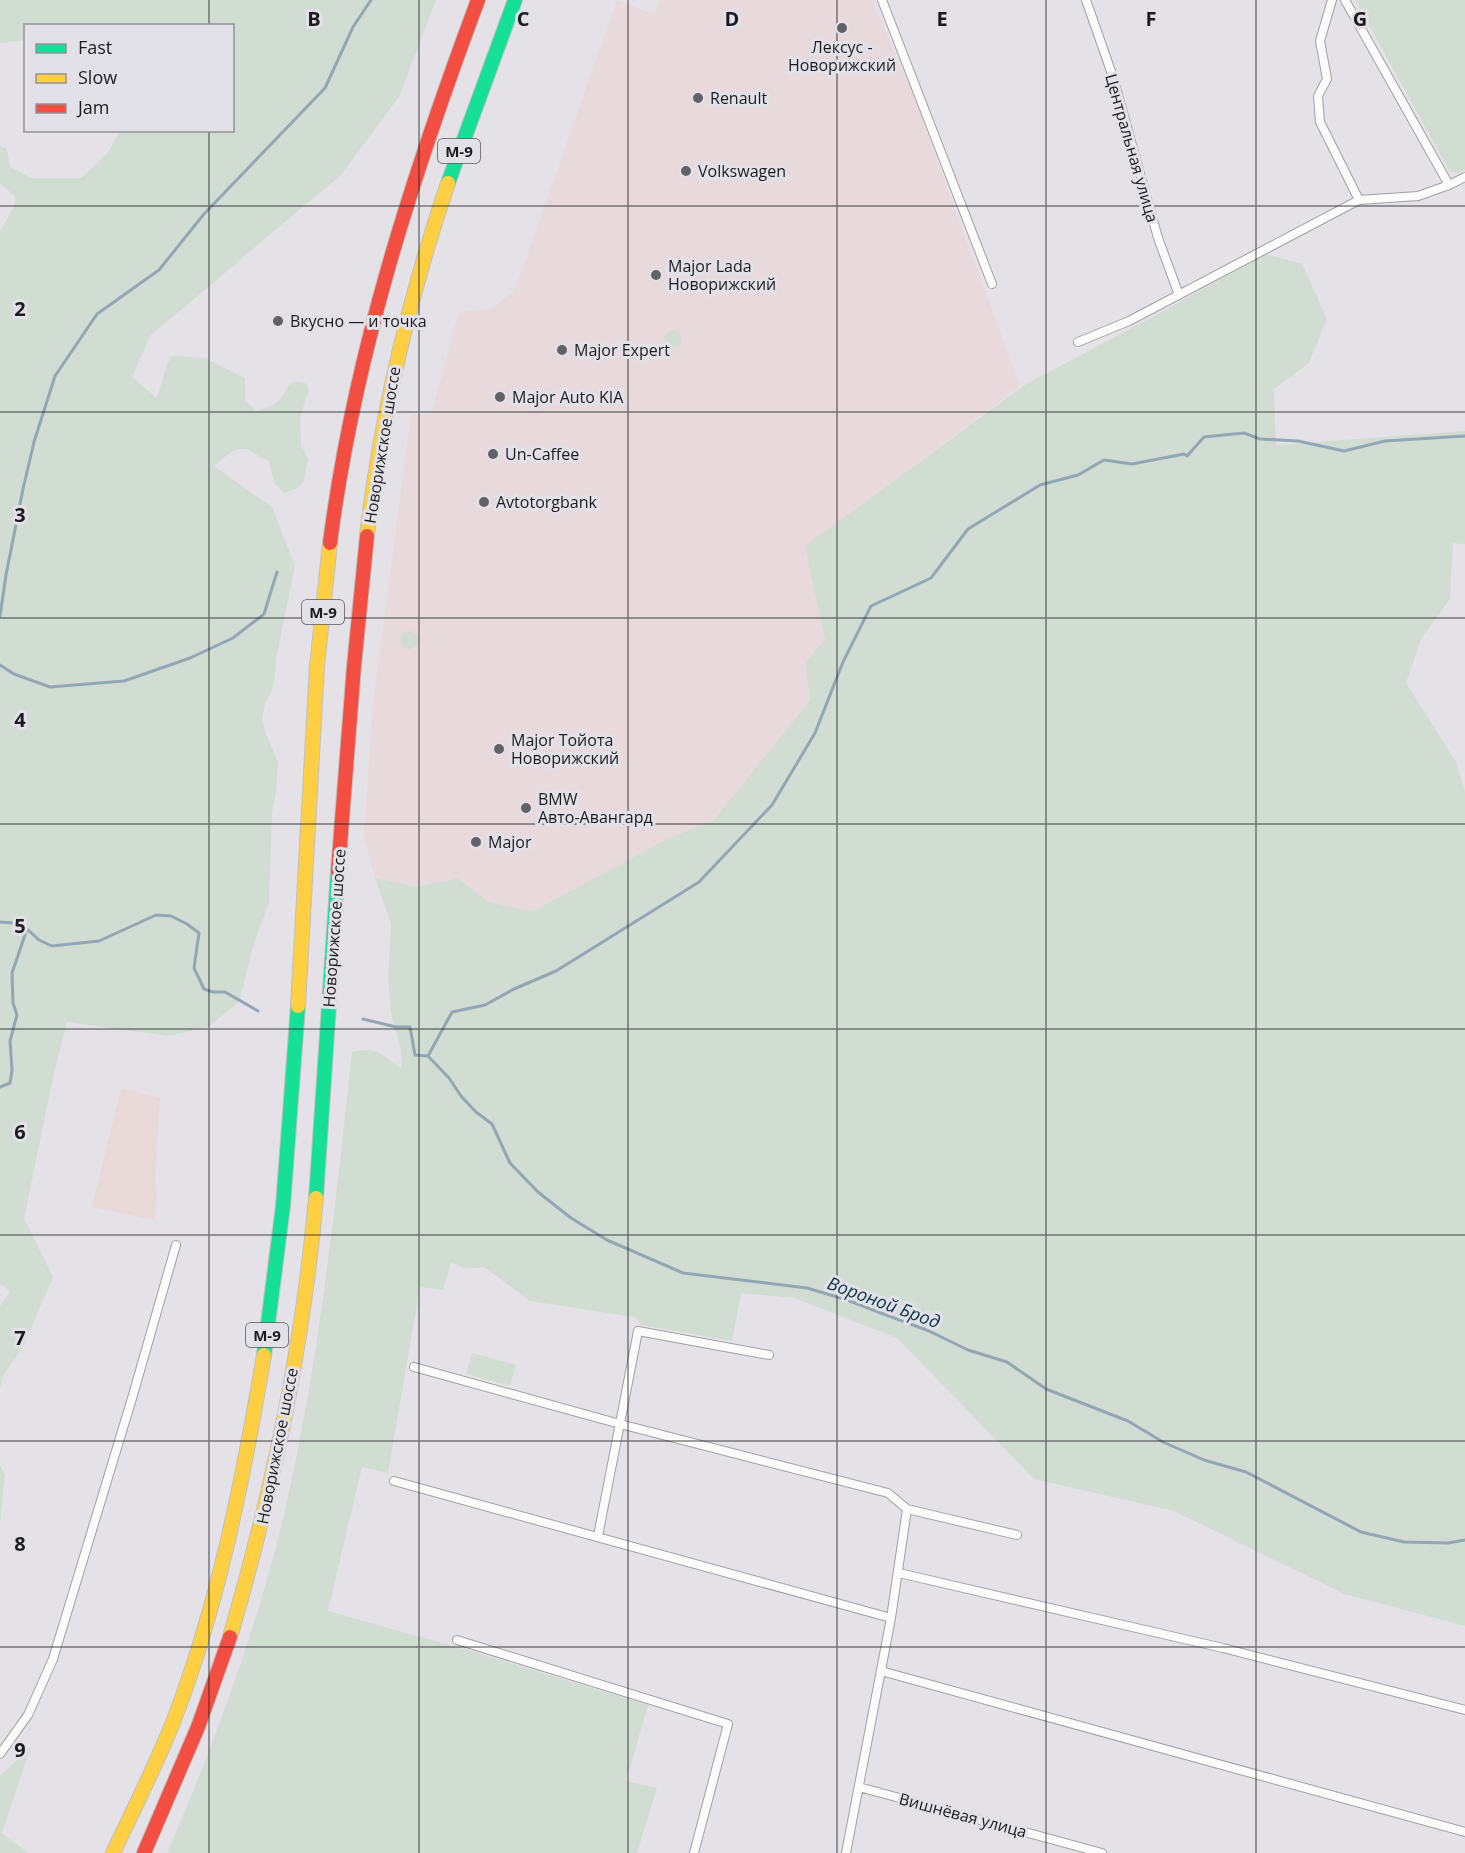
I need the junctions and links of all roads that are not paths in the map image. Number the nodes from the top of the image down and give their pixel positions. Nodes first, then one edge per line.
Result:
1 (478, 0) edge
2 (515, 0) edge
3 (882, 0) edge
4 (1086, 0) edge
5 (1332, 0) edge
6 (1345, 0) edge
7 (1465, 177) edge
8 (1449, 185) junction
9 (1359, 200) junction
10 (992, 284) dead end
11 (1179, 295) junction
12 (1078, 342) dead end
13 (176, 1245) dead end
14 (769, 1355) dead end
15 (414, 1367) dead end
16 (620, 1424) junction
17 (394, 1481) dead end
18 (907, 1509) junction
19 (1017, 1535) dead end
20 (598, 1536) junction
21 (899, 1573) junction
22 (891, 1618) junction
23 (457, 1640) dead end
24 (881, 1671) junction
25 (1465, 1710) edge
26 (0, 1754) edge
27 (859, 1787) junction
28 (1465, 1832) edge
29 (113, 1853) edge
30 (144, 1853) edge
31 (694, 1853) edge
32 (846, 1853) edge
33 (1102, 1853) edge

1 - 29 highway, Новорижское шоссе / М-9
2 - 30 highway, Новорижское шоссе / М-9
3 - 10 street
4 - 11 street, Центральная улица
5 - 9 street
6 - 8 street
7 - 8 street
8 - 9 street
9 - 11 street
11 - 12 street
13 - 26 street
14 - 16 street
15 - 16 street
16 - 18 street
16 - 20 street
17 - 20 street
18 - 19 street
18 - 21 street
20 - 22 street
21 - 22 street
21 - 25 street
22 - 24 street
23 - 31 street
24 - 27 street
24 - 28 street
27 - 32 street
27 - 33 street, Вишнёвая улица

